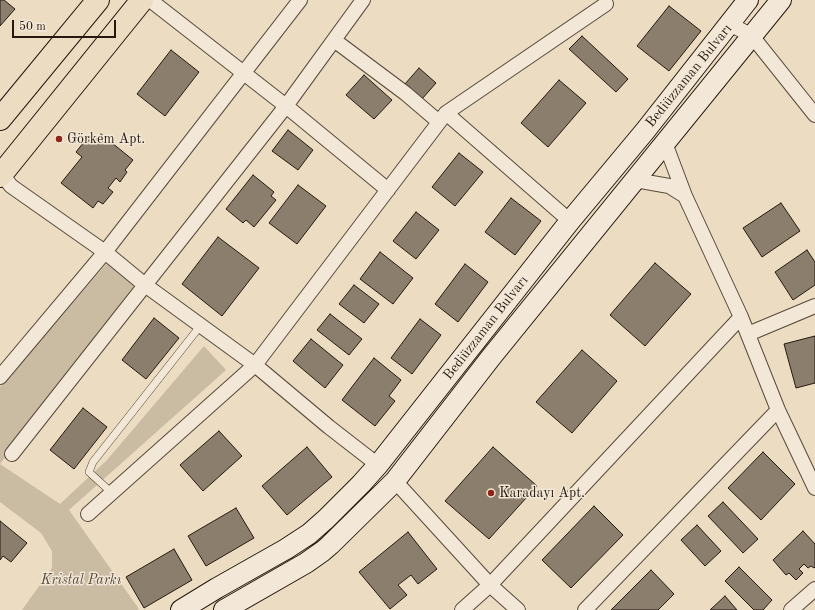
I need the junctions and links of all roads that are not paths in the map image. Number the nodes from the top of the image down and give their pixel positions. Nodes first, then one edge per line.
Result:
1 (98, 0) edge
2 (142, 0) edge
3 (150, 0) edge
4 (300, 0) edge
5 (363, 0) edge
6 (748, 0) edge
7 (781, 0) edge
8 (607, 1) edge
9 (730, 24) junction
10 (752, 36) junction
11 (334, 40) junction
12 (243, 73) junction
13 (286, 106) junction
14 (815, 115) edge
15 (443, 117) junction
16 (0, 119) edge
17 (665, 143) junction
18 (1, 175) edge
19 (635, 180) junction
20 (388, 190) junction
21 (685, 196) junction
22 (570, 221) junction
23 (105, 252) junction
24 (145, 284) junction
25 (815, 306) edge
26 (741, 317) junction
27 (201, 325) junction
28 (748, 334) junction
29 (255, 364) junction
30 (0, 377) edge
31 (778, 410) junction
32 (12, 454) dead end
33 (378, 465) junction
34 (396, 481) junction
35 (815, 488) edge
36 (112, 493) junction
37 (88, 514) dead end
38 (490, 585) junction
39 (815, 589) edge
40 (228, 609) edge
41 (182, 610) edge
42 (462, 610) edge
43 (518, 610) edge
44 (585, 610) edge
45 (791, 610) edge

1 - 16 main road
2 - 18 main road
3 - 12 street
4 - 12 street
5 - 11 street
6 - 9 street, Bediüzzaman Bulvarı
7 - 10 street, Bediüzzaman Bulvarı
8 - 15 street
9 - 10 street
9 - 22 street, Bediüzzaman Bulvarı
10 - 14 street
10 - 17 street, Bediüzzaman Bulvarı
11 - 13 street
11 - 15 street
12 - 13 street
12 - 23 street
13 - 20 street
13 - 24 street
15 - 20 street
15 - 22 street
17 - 19 street, Bediüzzaman Bulvarı
17 - 21 street
18 - 23 street
19 - 21 street
19 - 34 street, Bediüzzaman Bulvarı
20 - 29 street
21 - 26 street
22 - 33 street, Bediüzzaman Bulvarı
23 - 24 street
23 - 30 street
24 - 27 street
24 - 32 street
25 - 28 street
26 - 28 street
26 - 38 street
27 - 29 street
27 - 36 lane
28 - 31 street
29 - 33 street
29 - 36 street
31 - 35 street
31 - 44 street
33 - 41 street, Bediüzzaman Bulvarı
34 - 38 street
34 - 40 street, Bediüzzaman Bulvarı
36 - 37 street
38 - 42 street
38 - 43 street
39 - 45 street

